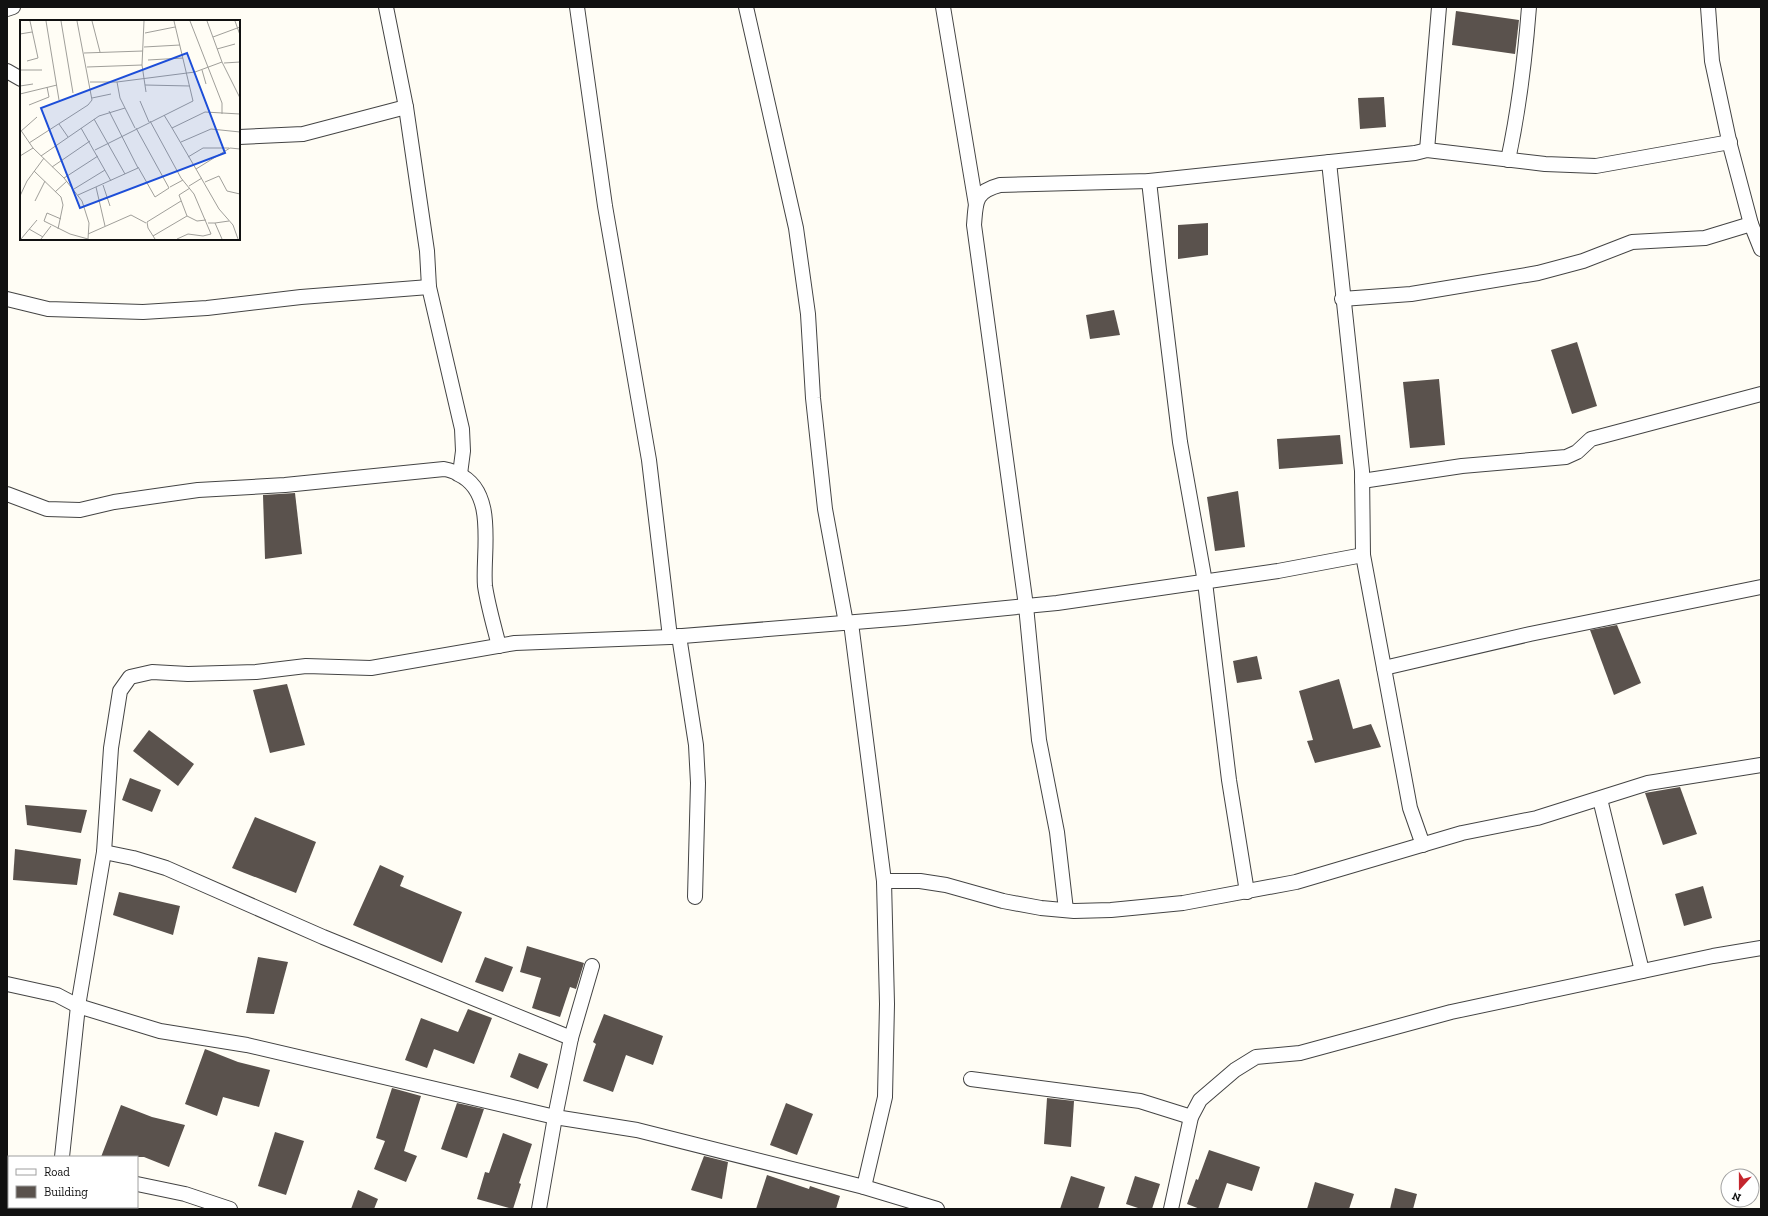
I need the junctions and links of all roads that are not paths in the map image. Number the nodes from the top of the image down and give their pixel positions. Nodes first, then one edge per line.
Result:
1 (13, 7) edge
2 (386, 7) edge
3 (577, 7) edge
4 (746, 7) edge
5 (943, 7) edge
6 (1438, 7) edge
7 (1529, 7) edge
8 (1708, 7) edge
9 (7, 9) edge
10 (7, 71) edge
11 (20, 78) edge
12 (406, 107) junction
13 (240, 137) edge
14 (1730, 142) junction
15 (1427, 150) junction
16 (1508, 160) junction
17 (1329, 162) junction
18 (1149, 181) junction
19 (976, 205) junction
20 (1751, 224) junction
21 (1761, 249) edge
22 (429, 287) junction
23 (7, 299) edge
24 (1342, 299) junction
25 (1761, 394) edge
26 (460, 474) junction
27 (1362, 481) junction
28 (7, 494) edge
29 (1363, 555) junction
30 (1205, 582) junction
31 (1761, 587) edge
32 (1026, 606) junction
33 (848, 623) junction
34 (675, 637) junction
35 (498, 646) junction
36 (1384, 668) junction
37 (1761, 765) edge
38 (1600, 798) junction
39 (1423, 845) junction
40 (104, 852) junction
41 (884, 880) junction
42 (1247, 892) junction
43 (695, 897) dead end
44 (1066, 910) junction
45 (1761, 948) edge
46 (592, 966) dead end
47 (1642, 971) junction
48 (7, 984) edge
49 (78, 1006) junction
50 (571, 1038) junction
51 (971, 1079) dead end
52 (555, 1117) junction
53 (1191, 1117) junction
54 (62, 1156) edge
55 (138, 1184) edge
56 (864, 1188) junction
57 (230, 1209) edge
58 (539, 1209) edge
59 (937, 1209) edge
60 (1170, 1209) edge

1 - 9 street
2 - 12 street
3 - 34 street
4 - 33 street
5 - 19 street
6 - 15 street
7 - 16 street
8 - 14 street
10 - 11 street
12 - 13 street
12 - 22 street
14 - 16 street
14 - 20 street
15 - 16 street
15 - 17 street
17 - 18 street
17 - 24 street
18 - 19 street
18 - 30 street
19 - 32 street
20 - 21 street
20 - 24 street
22 - 23 street
22 - 26 street
24 - 27 street
25 - 27 street
26 - 28 street
26 - 35 street
27 - 29 street
29 - 30 street
29 - 36 street
30 - 32 street
30 - 42 street
31 - 36 street
32 - 33 street
32 - 44 street
33 - 34 street
33 - 41 street
34 - 35 street
34 - 43 street
35 - 40 street
36 - 39 street
37 - 38 street
38 - 39 street
38 - 47 street
39 - 42 street
40 - 49 street
40 - 50 street
41 - 44 street
41 - 56 street
42 - 44 street
45 - 47 street
46 - 50 street
47 - 53 street
48 - 49 street
49 - 52 street
49 - 54 street
50 - 52 street
51 - 53 street
52 - 56 street
52 - 58 street
53 - 60 street
55 - 57 street
56 - 59 street

